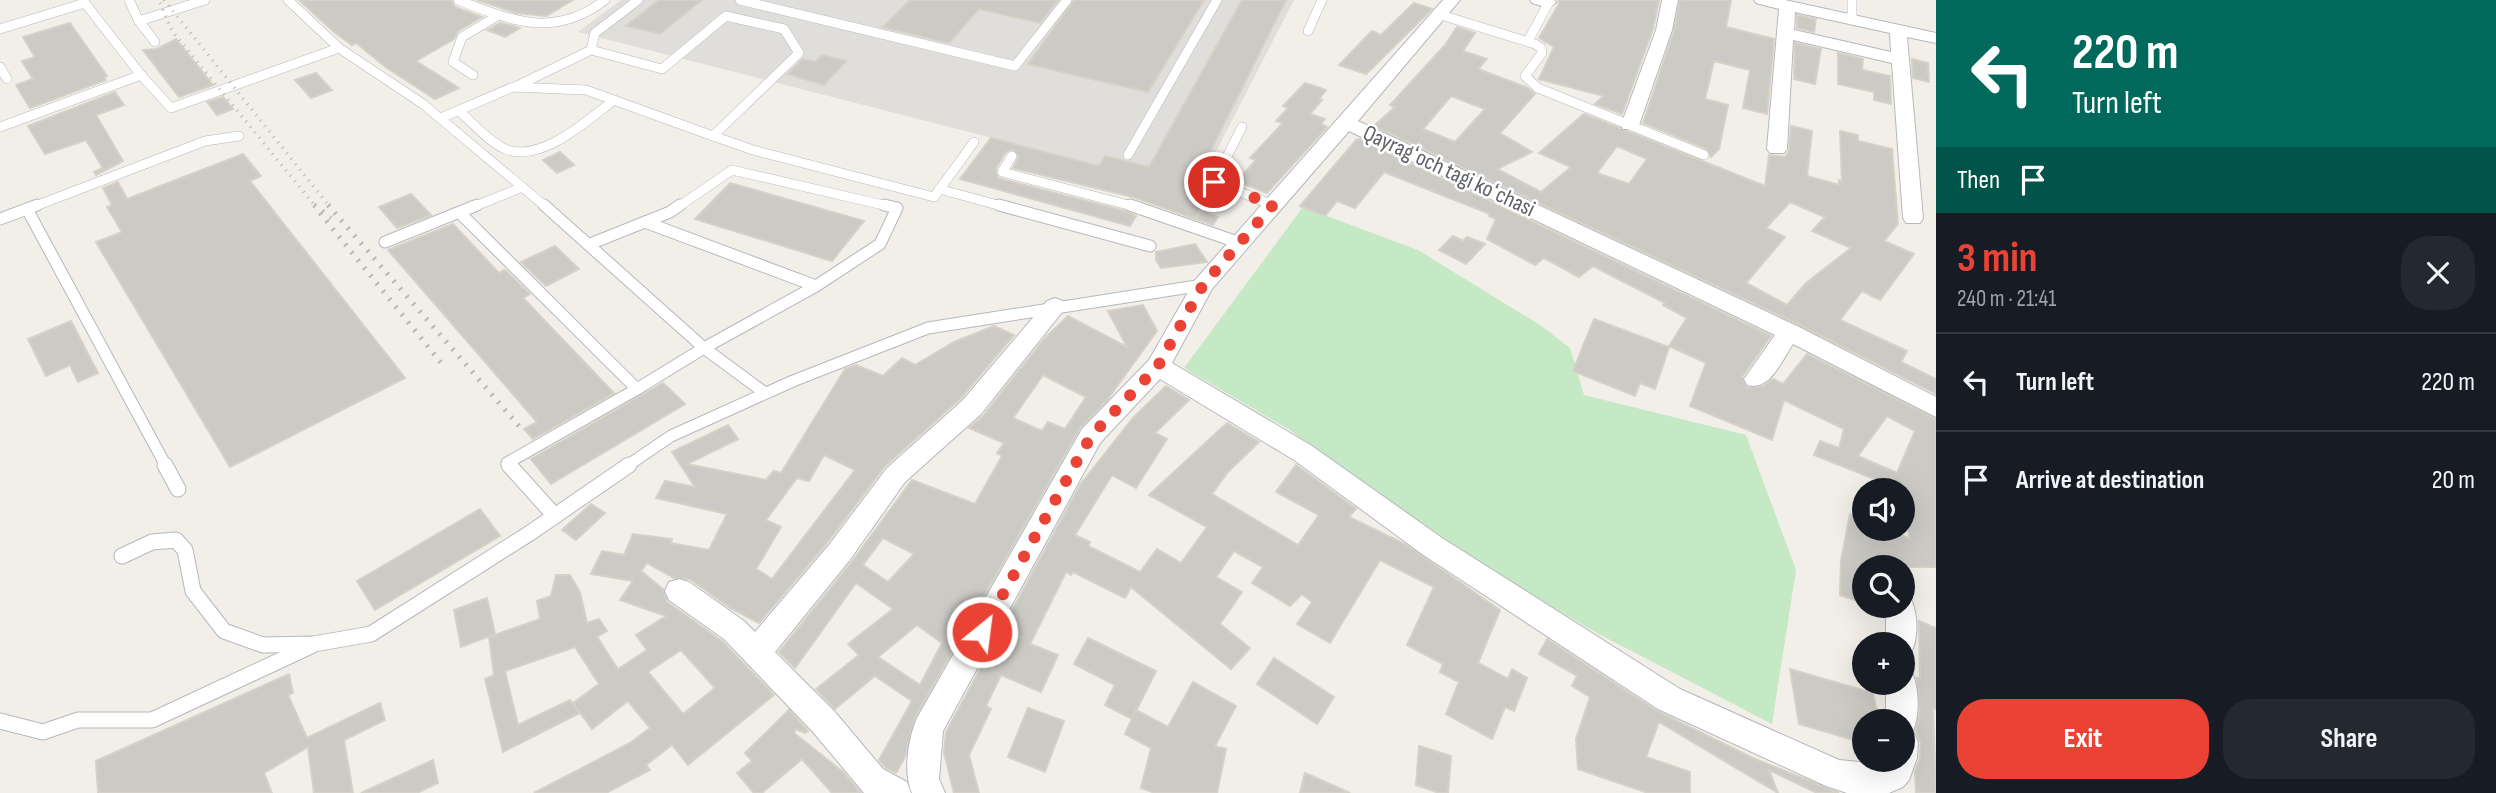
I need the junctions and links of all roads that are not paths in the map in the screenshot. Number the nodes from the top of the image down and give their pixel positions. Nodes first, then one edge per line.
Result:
1 (130, 0) edge
2 (205, 0) edge
3 (288, 0) edge
4 (458, 0) edge
5 (605, 0) edge
6 (638, 0) edge
7 (740, 0) edge
8 (1067, 0) edge
9 (1217, 0) edge
10 (1322, 0) edge
11 (1452, 0) edge
12 (1670, 0) edge
13 (1762, 0) edge
14 (1852, 0) edge
15 (1546, 1) edge
16 (84, 2) edge
17 (1787, 6) junction
18 (1438, 14) junction
19 (499, 15) junction
20 (1852, 20) junction
21 (139, 21) junction
22 (0, 29) edge
23 (1898, 30) junction
24 (1308, 31) dead end
25 (1785, 33) junction
26 (1936, 38) edge
27 (1528, 41) junction
28 (155, 42) dead end
29 (339, 48) junction
30 (591, 50) junction
31 (1902, 60) junction
32 (0, 67) edge
33 (141, 75) junction
34 (473, 75) dead end
35 (7, 79) dead end
36 (513, 87) junction
37 (614, 100) junction
38 (459, 111) junction
39 (441, 118) junction
40 (1346, 123) junction
41 (1630, 125) junction
42 (0, 127) edge
43 (1242, 127) dead end
44 (239, 136) dead end
45 (713, 136) junction
46 (974, 142) dead end
47 (1777, 149) dead end
48 (1128, 155) dead end
49 (1704, 155) dead end
50 (1012, 156) dead end
51 (520, 188) junction
52 (939, 190) junction
53 (1273, 205) junction
54 (27, 209) junction
55 (461, 214) junction
56 (1913, 218) dead end
57 (0, 219) edge
58 (645, 222) junction
59 (386, 242) dead end
60 (1240, 243) junction
61 (590, 244) junction
62 (1150, 246) dead end
63 (1203, 285) junction
64 (816, 286) junction
65 (1055, 306) junction
66 (1790, 332) junction
67 (704, 348) junction
68 (1158, 366) junction
69 (1756, 379) dead end
70 (636, 389) junction
71 (765, 393) junction
72 (1936, 408) edge
73 (178, 489) dead end
74 (555, 516) junction
75 (122, 556) dead end
76 (679, 591) dead end
77 (314, 645) junction
78 (757, 652) junction
79 (0, 721) edge
80 (1896, 772) edge
81 (895, 793) edge
82 (929, 793) edge

1 - 21 lane
2 - 21 lane
3 - 29 lane
4 - 19 lane
5 - 19 lane
6 - 30 lane
7 - 8 lane
9 - 48 lane
10 - 24 lane
11 - 18 street
12 - 41 street
13 - 17 street
14 - 20 lane
15 - 27 lane
16 - 22 lane
16 - 33 lane
17 - 20 street
17 - 25 street
18 - 27 lane
18 - 40 street
19 - 34 lane
20 - 23 street
21 - 28 lane
23 - 26 street
23 - 31 street
25 - 31 street
25 - 47 street
27 - 41 lane
29 - 33 lane
29 - 39 lane
30 - 36 lane
30 - 45 lane
31 - 56 street
32 - 35 lane
33 - 42 lane
36 - 37 lane
36 - 38 lane
37 - 38 lane
37 - 45 lane
38 - 39 lane
39 - 51 lane
40 - 53 street, Qayragʻoch tagi koʻchasi
40 - 66 street, Qayragʻoch tagi koʻchasi
41 - 49 lane
43 - 53 lane
44 - 54 lane
45 - 52 lane
46 - 52 lane
50 - 60 lane
51 - 55 lane
51 - 61 lane
52 - 62 lane
53 - 60 street, Qayragʻoch tagi koʻchasi
54 - 57 lane
54 - 73 lane
55 - 59 lane
55 - 70 lane
58 - 61 lane
58 - 64 lane
58 - 64 lane
60 - 63 street, Qayragʻoch tagi koʻchasi
61 - 67 lane
63 - 65 lane
63 - 68 street, Qayragʻoch tagi koʻchasi
64 - 67 lane
65 - 71 lane
65 - 78 street
66 - 69 street
66 - 72 street, Qayragʻoch tagi koʻchasi
67 - 70 lane
67 - 71 lane
68 - 80 street
68 - 82 street, Qayragʻoch tagi koʻchasi
70 - 74 lane
71 - 74 lane
74 - 77 lane
75 - 77 lane
76 - 78 street
77 - 79 lane
78 - 81 street

